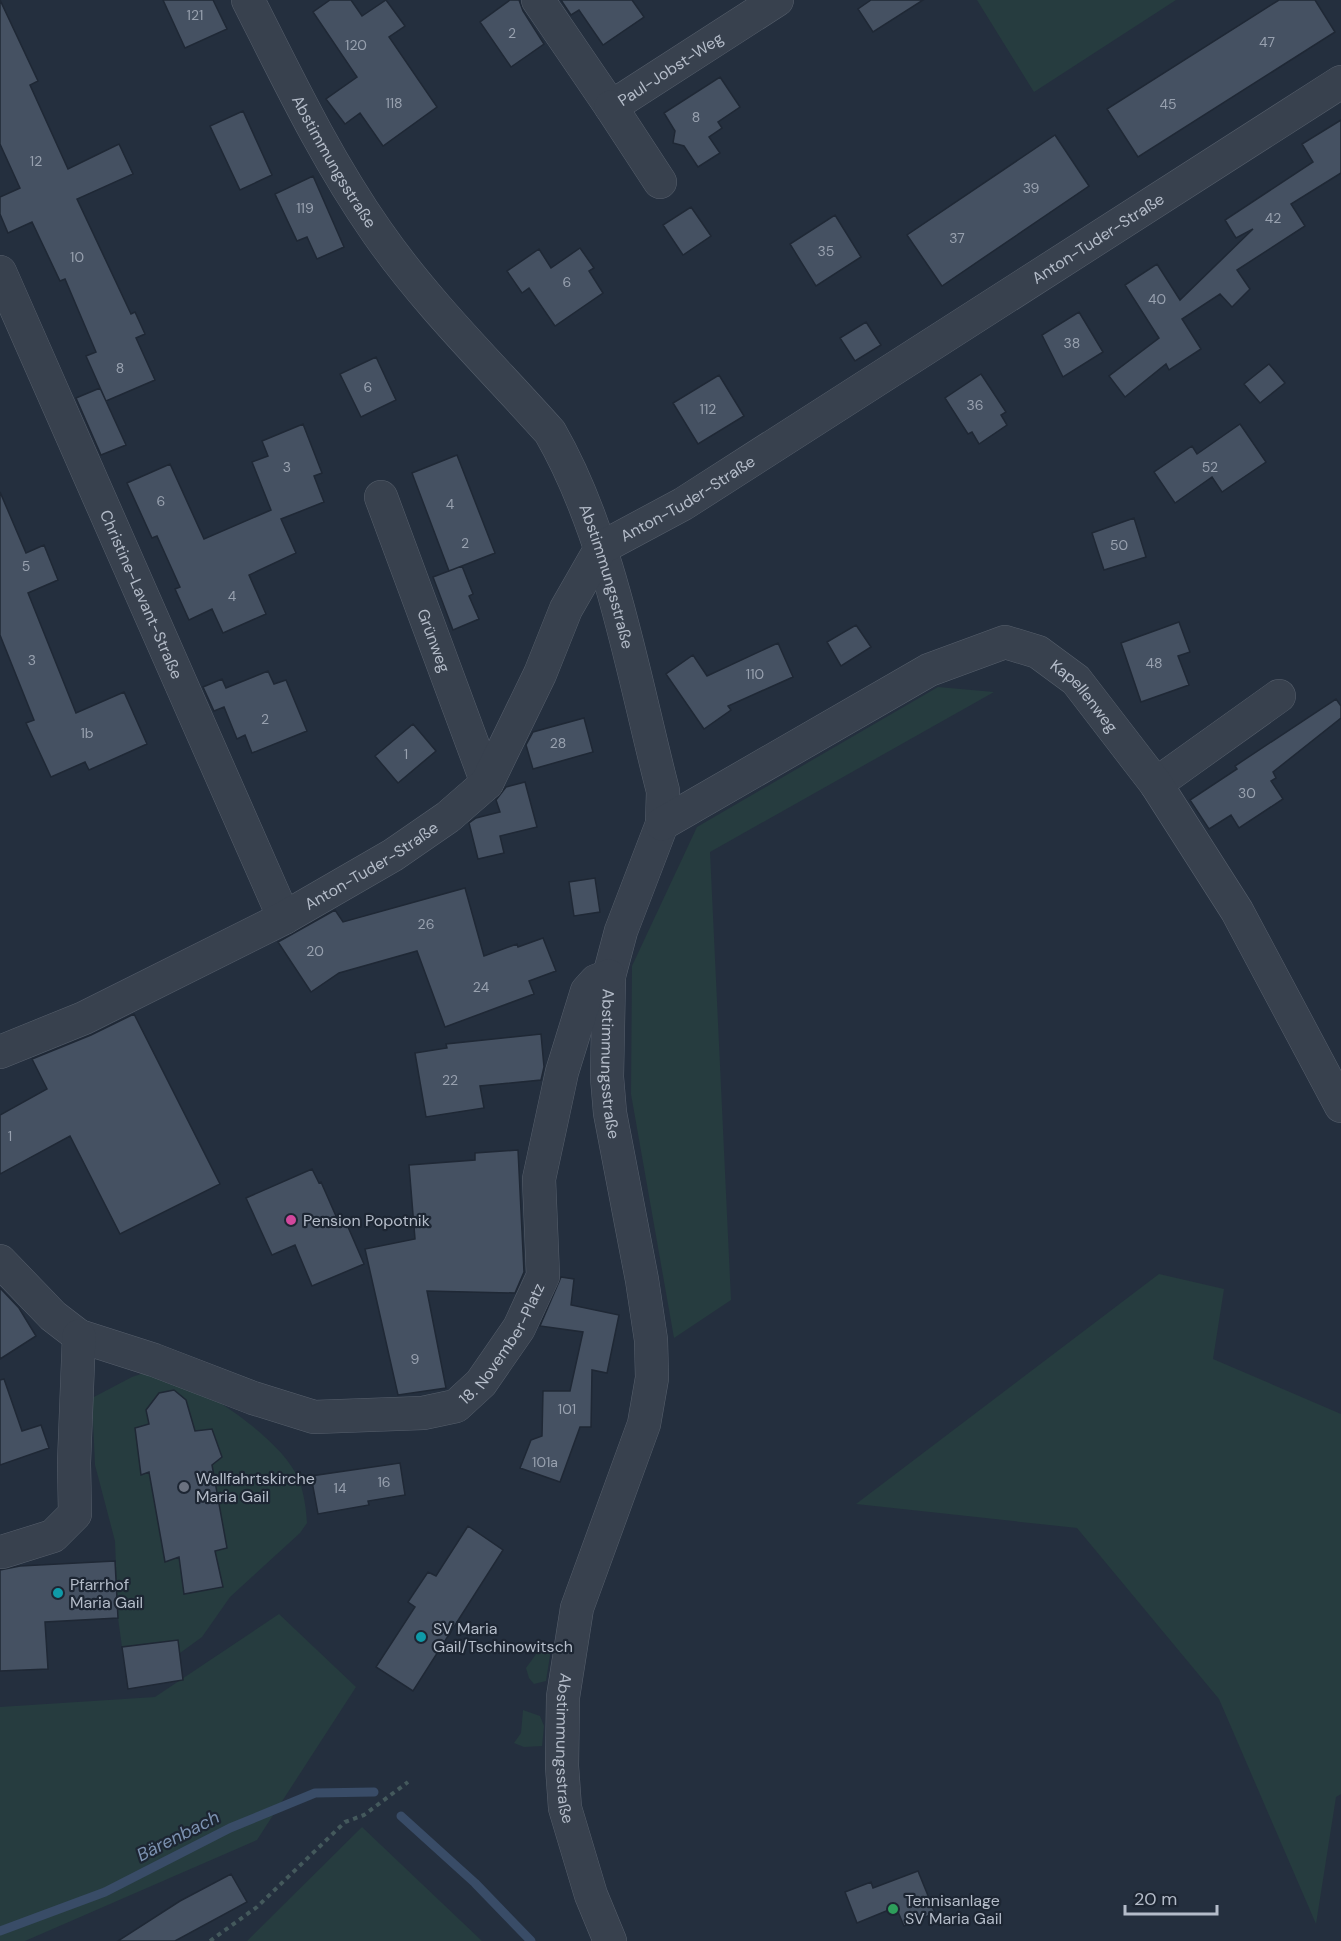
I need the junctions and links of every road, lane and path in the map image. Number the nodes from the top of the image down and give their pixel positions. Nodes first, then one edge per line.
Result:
1 (248, 0) edge
2 (538, 0) edge
3 (777, 0) edge
4 (1341, 82) edge
5 (611, 107) junction
6 (660, 182) dead end
7 (0, 272) edge
8 (381, 497) dead end
9 (601, 548) junction
10 (1279, 696) dead end
11 (487, 783) junction
12 (1156, 784) junction
13 (662, 824) junction
14 (284, 918) junction
15 (609, 976) junction
16 (0, 1052) edge
17 (1341, 1106) edge
18 (0, 1261) edge
19 (79, 1336) junction
20 (3, 1552) dead end
21 (408, 1782) dead end
22 (210, 1941) edge
23 (610, 1941) edge

1 - 9 street, Abstimmungsstraße
2 - 5 street, Paul-Jobst-Weg
3 - 5 street, Paul-Jobst-Weg
4 - 9 street, Anton-Tuder-Straße
5 - 6 street
7 - 14 street, Christine-Lavant-Straße
8 - 11 street, Grünweg
9 - 11 street, Anton-Tuder-Straße
9 - 13 street, Abstimmungsstraße
10 - 12 street
11 - 14 street, Anton-Tuder-Straße
12 - 13 street, Kapellenweg
12 - 17 street, Kapellenweg
13 - 15 street, Abstimmungsstraße
14 - 16 street, Anton-Tuder-Straße
15 - 19 street, 18. November-Platz
15 - 23 street, Abstimmungsstraße
18 - 19 street, 18. November-Platz
19 - 20 street
21 - 22 path

